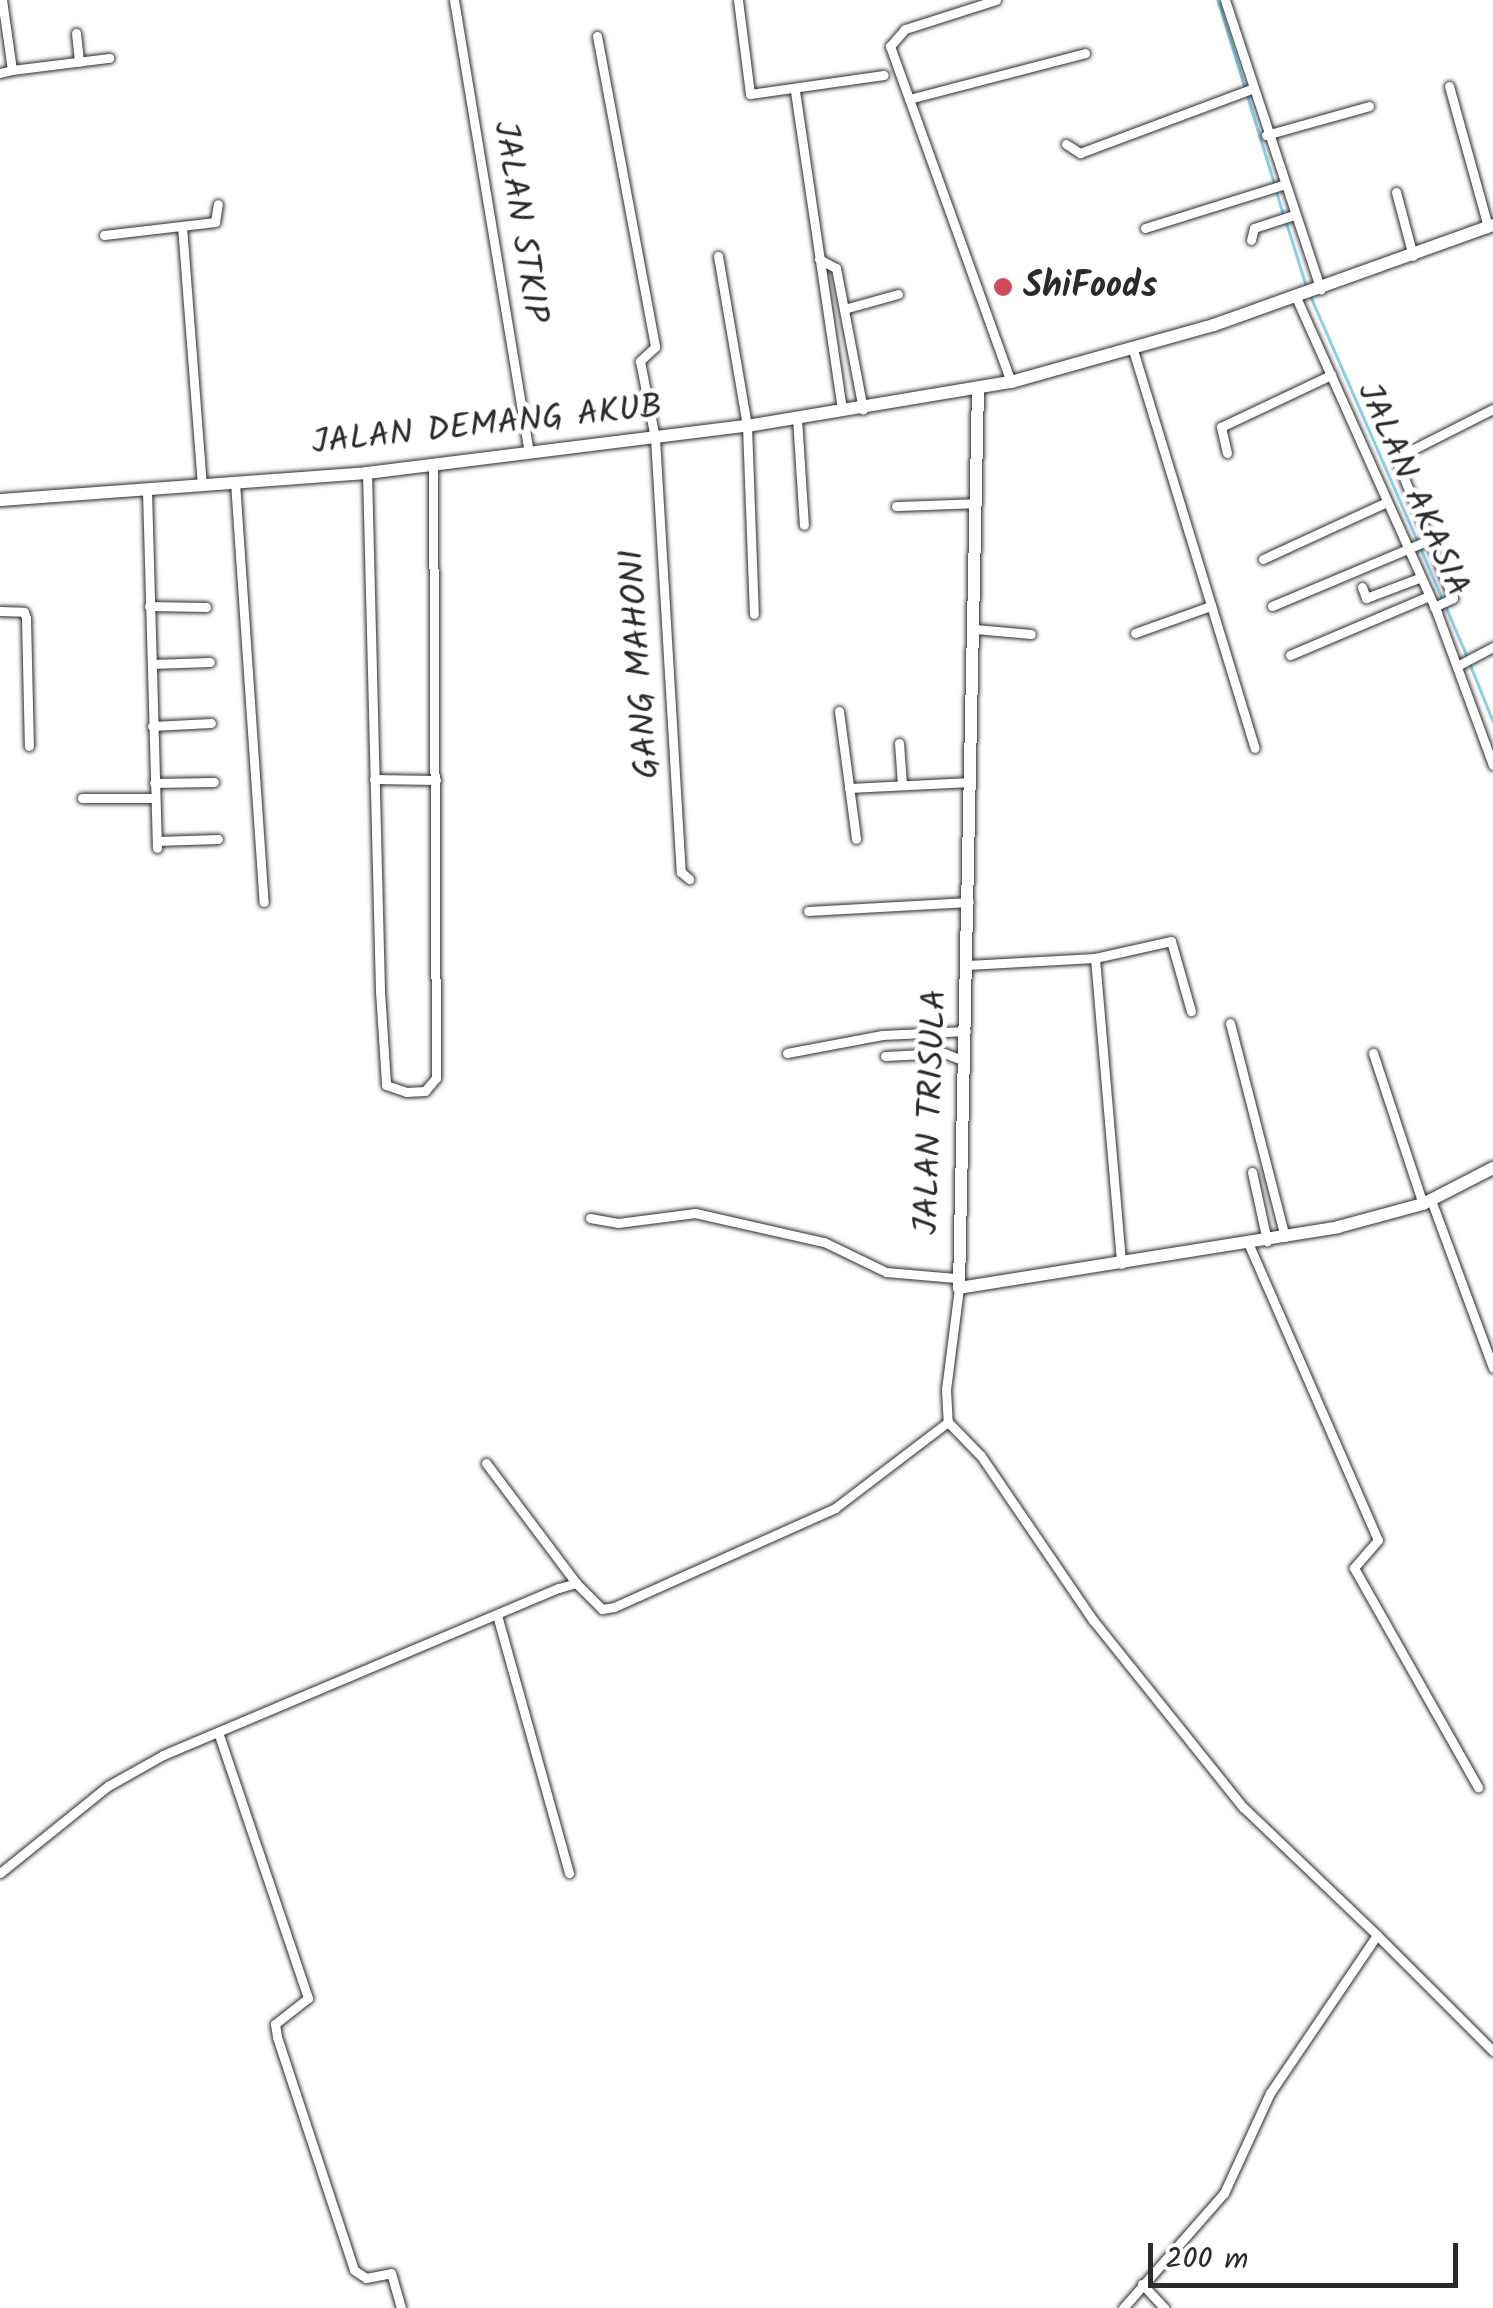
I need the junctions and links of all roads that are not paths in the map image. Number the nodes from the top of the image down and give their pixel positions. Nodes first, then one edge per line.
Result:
1 (2, 0) edge
2 (454, 0) edge
3 (738, 0) edge
4 (996, 0) edge
5 (1225, 0) edge
6 (76, 33) dead end
7 (597, 36) dead end
8 (1086, 53) dead end
9 (109, 58) dead end
10 (79, 62) junction
11 (12, 70) junction
12 (0, 73) edge
13 (884, 75) dead end
14 (1449, 86) dead end
15 (1250, 90) junction
16 (794, 91) junction
17 (908, 99) junction
18 (1369, 106) dead end
19 (1266, 135) junction
20 (1066, 144) dead end
21 (1274, 186) junction
22 (1396, 192) dead end
23 (218, 204) dead end
24 (1285, 218) junction
25 (182, 226) junction
26 (1491, 226) edge
27 (1145, 228) dead end
28 (104, 234) dead end
29 (1251, 240) dead end
30 (718, 256) dead end
31 (1413, 256) junction
32 (820, 259) junction
33 (1307, 292) junction
34 (898, 294) dead end
35 (844, 308) junction
36 (1133, 350) junction
37 (1331, 374) junction
38 (1011, 382) junction
39 (978, 388) junction
40 (862, 409) junction
41 (1493, 409) edge
42 (842, 412) junction
43 (798, 418) junction
44 (747, 426) junction
45 (655, 438) junction
46 (525, 453) junction
47 (1227, 453) dead end
48 (432, 463) junction
49 (367, 473) junction
50 (236, 482) junction
51 (202, 484) junction
52 (146, 490) junction
53 (0, 500) edge
54 (1387, 502) junction
55 (976, 503) junction
56 (896, 506) dead end
57 (804, 525) dead end
58 (1429, 540) junction
59 (1409, 549) junction
60 (1263, 559) dead end
61 (1419, 578) junction
62 (1362, 587) dead end
63 (1429, 596) junction
64 (149, 606) junction
65 (1211, 606) junction
66 (1272, 606) dead end
67 (206, 607) dead end
68 (1436, 607) junction
69 (0, 611) edge
70 (754, 614) dead end
71 (975, 630) junction
72 (1135, 633) dead end
73 (1031, 634) dead end
74 (1493, 646) edge
75 (1290, 655) dead end
76 (210, 662) dead end
77 (152, 664) junction
78 (1458, 665) junction
79 (839, 711) dead end
80 (212, 723) dead end
81 (152, 726) junction
82 (900, 743) dead end
83 (29, 746) dead end
84 (1255, 748) dead end
85 (1493, 765) edge
86 (374, 780) junction
87 (436, 780) junction
88 (214, 782) dead end
89 (971, 782) junction
90 (154, 783) junction
91 (902, 784) junction
92 (850, 788) junction
93 (82, 798) dead end
94 (155, 798) junction
95 (218, 839) dead end
96 (856, 839) dead end
97 (689, 879) dead end
98 (264, 902) dead end
99 (969, 902) junction
100 (808, 911) dead end
101 (1095, 958) junction
102 (967, 965) junction
103 (1191, 1011) dead end
104 (1230, 1024) dead end
105 (966, 1031) junction
106 (1373, 1052) dead end
107 (786, 1053) dead end
108 (885, 1056) dead end
109 (965, 1061) junction
110 (1493, 1168) edge
111 (1252, 1172) dead end
112 (1427, 1202) junction
113 (590, 1218) dead end
114 (1285, 1238) junction
115 (1266, 1241) junction
116 (1249, 1245) junction
117 (1121, 1266) junction
118 (958, 1283) junction
119 (1493, 1368) edge
120 (948, 1422) junction
121 (486, 1463) dead end
122 (573, 1584) junction
123 (498, 1615) junction
124 (219, 1735) junction
125 (1478, 1787) dead end
126 (569, 1872) dead end
127 (0, 1873) edge
128 (1374, 1940) junction
129 (1493, 2052) edge
130 (1142, 2284) junction
131 (400, 2308) edge
132 (1122, 2308) edge
133 (1164, 2308) edge

1 - 11 street
2 - 46 street, JALAN STKIP
3 - 16 street
4 - 17 street
5 - 15 street, JALAN AKASIA
6 - 10 street
7 - 45 street, GANG MAHONI
8 - 17 street
9 - 10 street
10 - 11 street
11 - 12 street
13 - 16 street
14 - 26 street
15 - 19 street, JALAN AKASIA
15 - 20 street
16 - 32 street
17 - 38 street
18 - 19 street
19 - 21 street, JALAN AKASIA
21 - 24 street, JALAN AKASIA
21 - 27 street
22 - 31 street
23 - 25 street
24 - 29 street
24 - 33 street, JALAN AKASIA
25 - 28 street
25 - 51 street
26 - 31 street, JALAN DEMANG AKUB
30 - 44 street
31 - 33 street, JALAN DEMANG AKUB
32 - 35 street
32 - 42 street
33 - 36 street, JALAN DEMANG AKUB
33 - 37 street, JALAN AKASIA
34 - 35 street
35 - 40 street
36 - 38 street, JALAN DEMANG AKUB
36 - 65 street
37 - 47 street
37 - 54 street, JALAN AKASIA
38 - 39 street, JALAN DEMANG AKUB
39 - 40 street, JALAN DEMANG AKUB
39 - 55 street, JALAN TRISULA
40 - 42 street, JALAN DEMANG AKUB
41 - 58 street
42 - 43 street, JALAN DEMANG AKUB
43 - 44 street, JALAN DEMANG AKUB
43 - 57 street
44 - 45 street, JALAN DEMANG AKUB
44 - 70 street
45 - 46 street, JALAN DEMANG AKUB
45 - 97 street, GANG MAHONI
46 - 48 street, JALAN DEMANG AKUB
48 - 49 street, JALAN DEMANG AKUB
48 - 87 street
49 - 50 street, JALAN DEMANG AKUB
49 - 86 street
50 - 51 street, JALAN DEMANG AKUB
50 - 98 street
51 - 52 street, JALAN DEMANG AKUB
52 - 53 street, JALAN DEMANG AKUB
52 - 64 street
54 - 59 street, JALAN AKASIA
54 - 60 street
55 - 56 street
55 - 71 street, JALAN TRISULA
58 - 59 street
58 - 68 street
59 - 61 street, JALAN AKASIA
59 - 66 street
61 - 62 street
61 - 63 street, JALAN AKASIA
63 - 68 street, JALAN AKASIA
63 - 75 street
64 - 67 street
64 - 77 street
65 - 72 street
65 - 84 street
68 - 78 street, JALAN AKASIA
69 - 83 street
71 - 73 street
71 - 89 street, JALAN TRISULA
74 - 78 street
76 - 77 street
77 - 81 street
78 - 85 street, JALAN AKASIA
79 - 92 street
80 - 81 street
81 - 90 street
82 - 91 street
86 - 87 street
86 - 87 street
88 - 90 street
89 - 91 street
89 - 99 street, JALAN TRISULA
90 - 94 street
91 - 92 street
92 - 96 street
93 - 94 street
94 - 95 street
99 - 100 street
99 - 102 street, JALAN TRISULA
101 - 102 street
101 - 103 street
101 - 117 street
102 - 105 street, JALAN TRISULA
104 - 114 street
105 - 107 street
105 - 109 street, JALAN TRISULA
106 - 112 street
108 - 109 street
109 - 118 street, JALAN TRISULA
110 - 112 street
111 - 115 street
112 - 114 street
112 - 119 street
113 - 118 street
114 - 115 street
115 - 116 street
116 - 117 street
116 - 125 street
117 - 118 street
118 - 120 street
120 - 122 street
120 - 128 street
121 - 122 street
122 - 123 street
123 - 124 street
123 - 126 street
124 - 127 street
124 - 131 street
128 - 129 street
128 - 130 street
130 - 132 street
130 - 133 street

